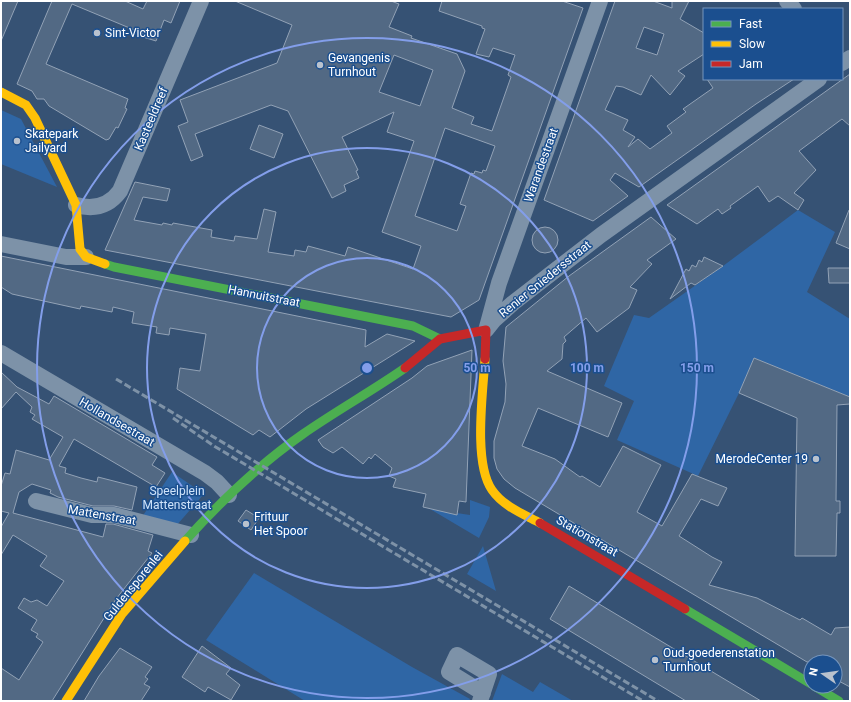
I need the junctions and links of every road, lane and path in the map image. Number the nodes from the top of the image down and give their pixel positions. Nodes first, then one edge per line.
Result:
1 (202, 1) edge
2 (600, 1) edge
3 (818, 80) edge
4 (1, 92) edge
5 (76, 205) junction
6 (1, 244) edge
7 (86, 257) junction
8 (486, 330) junction
9 (440, 339) junction
10 (1, 353) edge
11 (229, 495) junction
12 (36, 501) dead end
13 (191, 535) junction
14 (803, 679) edge
15 (827, 694) edge
16 (66, 701) edge
17 (838, 701) edge

1 - 5 street, Kasteeldreef
2 - 8 street, Warandestraat
3 - 8 street, Renier Sniedersstraat
4 - 5 street
5 - 7 street
6 - 7 street, Hannuitstraat
7 - 9 street, Hannuitstraat
8 - 9 street
8 - 14 street, Stationstraat
9 - 11 street
10 - 11 street, Hollandsestraat
11 - 13 street, Guldensporenlei
12 - 13 street, Mattenstraat
13 - 16 street, Guldensporenlei
15 - 17 street

